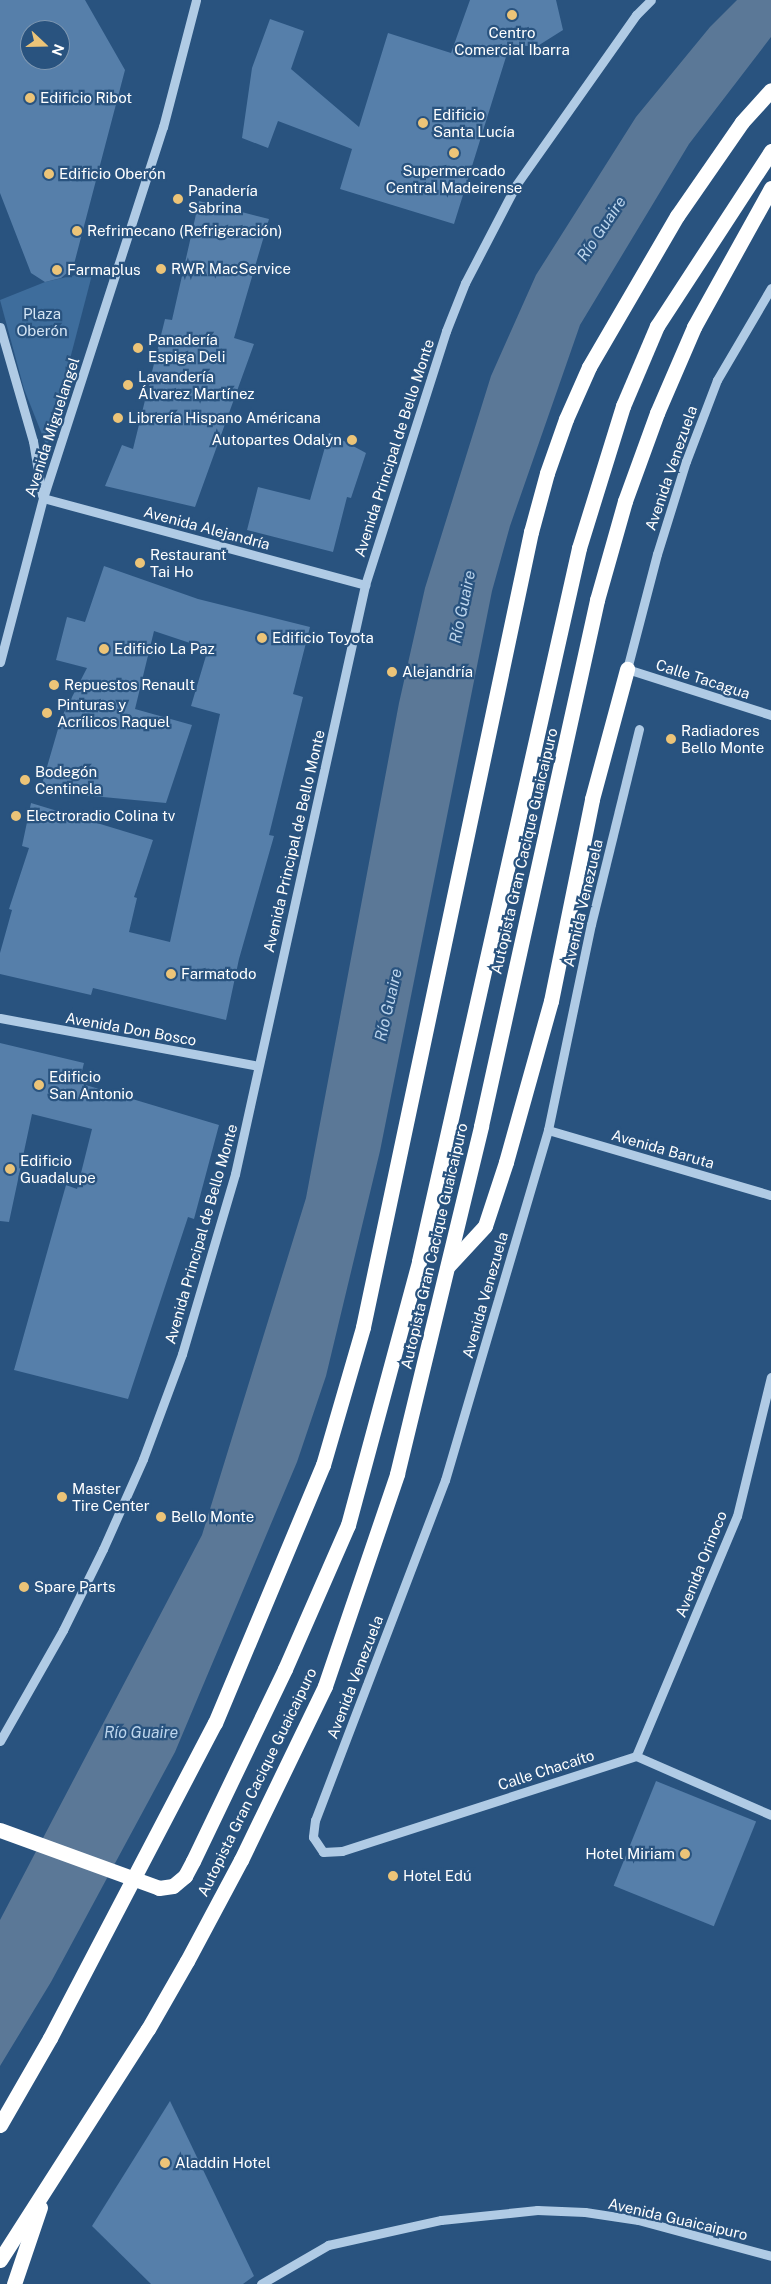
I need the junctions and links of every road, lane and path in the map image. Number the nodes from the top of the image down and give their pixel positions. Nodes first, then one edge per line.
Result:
1 (196, 0) edge
2 (641, 0) edge
3 (651, 0) edge
4 (636, 15) junction
5 (771, 90) edge
6 (771, 151) edge
7 (771, 188) edge
8 (771, 288) edge
9 (0, 327) edge
10 (43, 498) junction
11 (365, 585) junction
12 (0, 662) edge
13 (627, 669) junction
14 (771, 715) edge
15 (639, 729) dead end
16 (0, 1018) edge
17 (258, 1066) junction
18 (548, 1130) junction
19 (771, 1195) edge
20 (448, 1266) junction
21 (771, 1377) edge
22 (0, 1741) edge
23 (636, 1756) junction
24 (771, 1815) edge
25 (3, 1830) edge
26 (323, 1852) joint
27 (0, 2125) edge
28 (48, 2183) junction
29 (771, 2256) edge
30 (0, 2260) edge
31 (14, 2284) edge
32 (261, 2284) edge

1 - 10 street, Avenida Miguelangel
2 - 4 street
3 - 4 street, Avenida Principal de Bello Monte
4 - 11 street, Avenida Principal de Bello Monte
5 - 27 highway, bridge
6 - 25 highway
7 - 20 highway, Autopista Gran Cacique Guaicaipuro
8 - 13 street, Avenida Venezuela
9 - 10 street
10 - 11 street, Avenida Alejandría
10 - 12 street, Avenida Miguelangel
11 - 17 street, Avenida Principal de Bello Monte
13 - 14 street, Calle Tacagua
13 - 20 highway
15 - 18 street, Avenida Venezuela
16 - 17 street, Avenida Don Bosco
17 - 22 street, Avenida Principal de Bello Monte
18 - 19 street, Avenida Baruta
18 - 26 street, Avenida Venezuela
20 - 28 highway, Autopista Gran Cacique Guaicaipuro
21 - 23 street, Avenida Orinoco
23 - 24 street
23 - 26 street, Calle Chacaíto
28 - 30 highway, Autopista Gran Cacique Guaicaipuro
28 - 31 highway
29 - 32 street, Avenida Guaicaipuro

